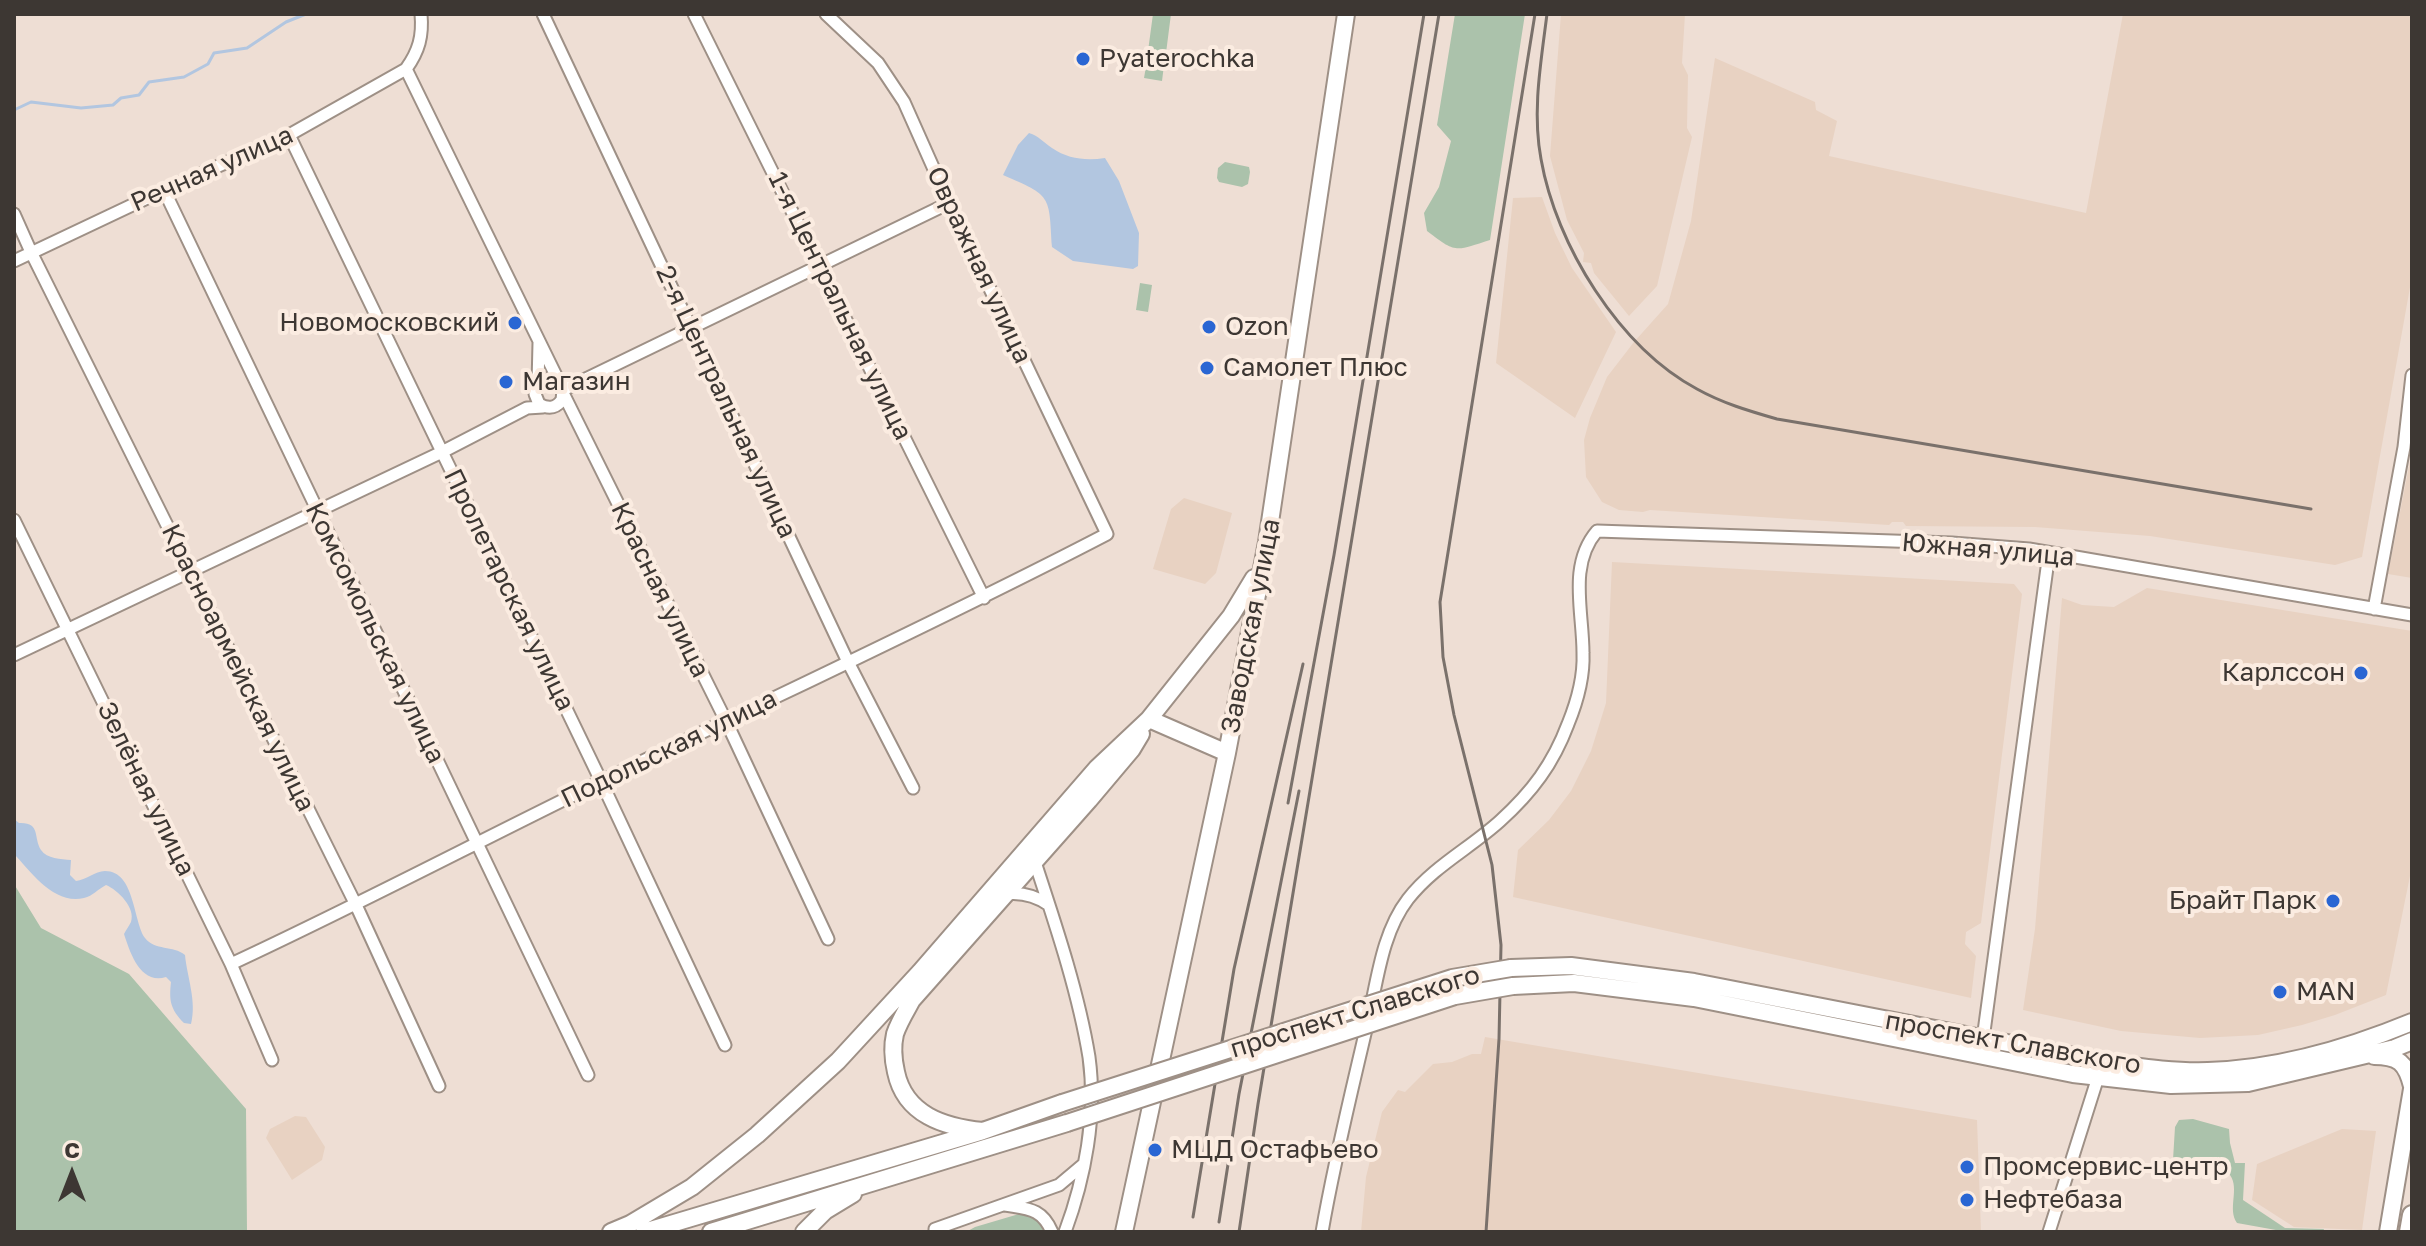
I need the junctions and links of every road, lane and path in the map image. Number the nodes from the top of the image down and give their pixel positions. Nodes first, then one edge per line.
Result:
1 (421, 14) edge
2 (543, 14) edge
3 (694, 14) edge
4 (826, 14) edge
5 (1346, 14) edge
6 (406, 69) junction
7 (289, 135) junction
8 (164, 190) junction
9 (949, 203) junction
10 (14, 214) edge
11 (31, 252) junction
12 (14, 261) edge
13 (821, 267) junction
14 (691, 329) junction
15 (539, 343) junction
16 (2412, 375) edge
17 (536, 389) junction
18 (562, 393) junction
19 (543, 407) junction
20 (527, 408) junction
21 (442, 452) junction
22 (316, 511) junction
23 (14, 520) edge
24 (1107, 534) joint
25 (1267, 542) junction
26 (2049, 553) junction
27 (192, 572) junction
28 (984, 598) junction
29 (2374, 609) junction
30 (2412, 615) edge
31 (68, 629) junction
32 (14, 655) edge
33 (848, 662) junction
34 (1149, 719) junction
35 (726, 721) junction
36 (1227, 753) junction
37 (601, 781) junction
38 (913, 788) dead end
39 (476, 844) junction
40 (1032, 852) junction
41 (1004, 894) junction
42 (356, 905) junction
43 (1049, 905) junction
44 (828, 939) dead end
45 (231, 964) junction
46 (2412, 1022) edge
47 (1983, 1039) junction
48 (2412, 1041) edge
49 (725, 1045) dead end
50 (2364, 1056) junction
51 (272, 1060) dead end
52 (588, 1075) dead end
53 (2098, 1077) junction
54 (439, 1086) dead end
55 (2412, 1093) edge
56 (983, 1131) junction
57 (1084, 1163) junction
58 (870, 1183) junction
59 (1002, 1205) junction
60 (2412, 1215) edge
61 (611, 1232) edge
62 (644, 1232) edge
63 (711, 1232) edge
64 (804, 1232) edge
65 (935, 1232) edge
66 (1052, 1232) edge
67 (1065, 1232) edge
68 (1124, 1232) edge
69 (1322, 1232) edge
70 (2049, 1232) edge
71 (2388, 1232) edge
72 (2409, 1232) edge

1 - 6 street
2 - 14 street, 2-я Центральная улица
3 - 13 street, 1-я Центральная улица
4 - 9 street, Овражная улица
5 - 25 main road, Заводская улица
6 - 7 street, Речная улица
6 - 15 street, Красная улица
7 - 8 street, Речная улица
7 - 21 street, Пролетарская улица
8 - 11 street, Речная улица
8 - 22 street, Комсомольская улица
9 - 13 street
9 - 24 street, Овражная улица
10 - 11 street, Красноармейская улица
11 - 12 street, Речная улица
11 - 27 street, Красноармейская улица
13 - 14 street
13 - 28 street, 1-я Центральная улица
14 - 18 street
14 - 33 street, 2-я Центральная улица
15 - 17 street, Красная улица
15 - 18 street, Красная улица
16 - 29 street
17 - 18 street
17 - 19 street
17 - 20 street
18 - 19 street
18 - 35 street, Красная улица
19 - 20 street
20 - 21 street
21 - 22 street
21 - 37 street, Пролетарская улица
22 - 27 street
22 - 39 street, Комсомольская улица
23 - 31 street, Зелёная улица
24 - 28 street, Подольская улица
25 - 34 main road
25 - 36 main road, Заводская улица
26 - 29 street, Южная улица
26 - 47 street
26 - 69 street, Южная улица
27 - 31 street
27 - 42 street, Красноармейская улица
28 - 33 street, Подольская улица
29 - 30 street, Южная улица
31 - 32 street
31 - 45 street, Зелёная улица
33 - 35 street, Подольская улица
33 - 38 street, 2-я Центральная улица
34 - 36 main road
34 - 40 main road
35 - 37 street, Подольская улица
35 - 44 street, Красная улица
36 - 68 main road, Заводская улица
37 - 39 street, Подольская улица
37 - 49 street, Пролетарская улица
39 - 42 street, Подольская улица
39 - 52 street, Комсомольская улица
40 - 41 main road
40 - 43 street
40 - 61 main road
41 - 43 street
41 - 56 main road
42 - 45 street, Подольская улица
42 - 54 street, Красноармейская улица
43 - 57 street
45 - 51 street, Зелёная улица
46 - 47 main road, проспект Славского
47 - 56 main road, проспект Славского, bridge
48 - 50 main road, проспект Славского
50 - 53 main road, проспект Славского
50 - 55 main road
53 - 58 main road, проспект Славского, bridge
53 - 70 street
55 - 71 main road
56 - 62 main road, проспект Славского
57 - 59 street
57 - 67 street
58 - 63 main road, проспект Славского
58 - 64 main road
59 - 65 street
59 - 66 street
60 - 72 main road

